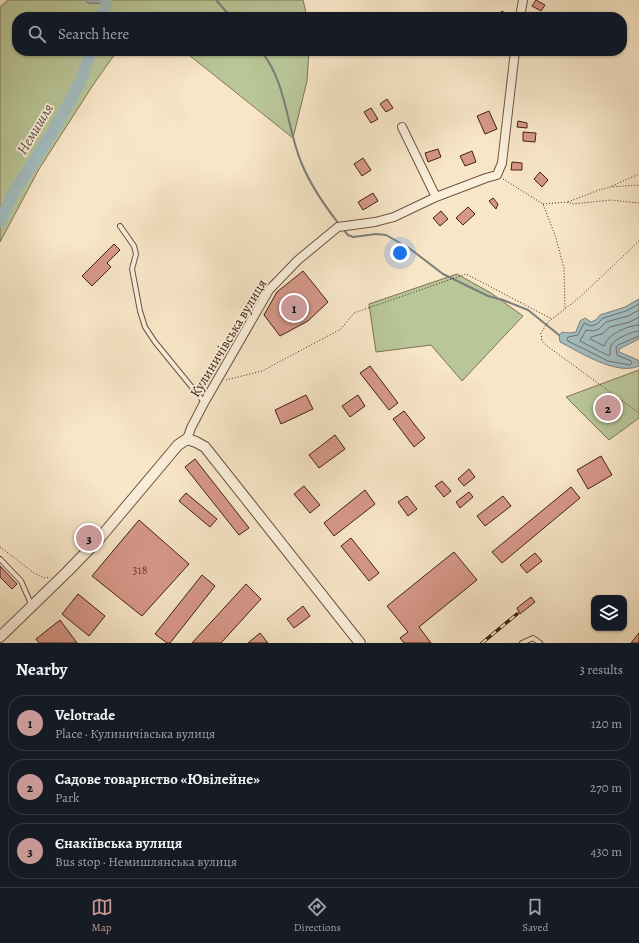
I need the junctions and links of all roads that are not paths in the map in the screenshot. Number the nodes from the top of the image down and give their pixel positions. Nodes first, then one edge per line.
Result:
1 (523, 0) edge
2 (521, 12) edge
3 (514, 56) edge
4 (402, 127) dead end
5 (436, 197) junction
6 (120, 226) dead end
7 (204, 403) junction
8 (187, 439) junction
9 (0, 559) edge
10 (32, 606) junction
11 (0, 637) edge
12 (360, 643) edge
13 (522, 643) edge
14 (540, 643) edge

1 - 2 street
3 - 5 street, Кулиничівська вулиця
4 - 5 street
5 - 7 street, Кулиничівська вулиця
6 - 7 lane
7 - 8 street, Кулиничівська вулиця
8 - 10 street
8 - 12 street
9 - 10 lane
10 - 11 street
13 - 14 lane

